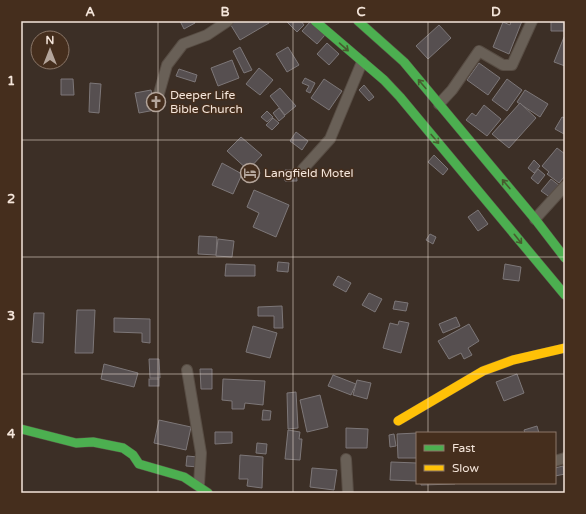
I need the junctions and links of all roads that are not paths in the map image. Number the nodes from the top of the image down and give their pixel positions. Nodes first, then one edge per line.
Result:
1 (228, 21) edge
2 (315, 21) edge
3 (358, 21) edge
4 (532, 21) edge
5 (362, 62) junction
6 (158, 97) dead end
7 (439, 104) junction
8 (303, 169) dead end
9 (565, 186) edge
10 (535, 219) junction
11 (565, 258) edge
12 (565, 295) edge
13 (565, 348) edge
14 (187, 370) dead end
15 (398, 421) dead end
16 (21, 429) edge
17 (346, 459) dead end
18 (199, 484) junction
19 (208, 493) edge
20 (348, 493) edge

1 - 6 street
2 -> 5 main road
7 -> 3 main road
4 - 7 street
5 - 8 street
5 -> 12 main road
10 -> 7 main road
9 - 10 street
10 - 11 main road
13 - 15 main road
14 - 18 street
16 - 18 main road
17 - 20 street
18 - 19 main road

